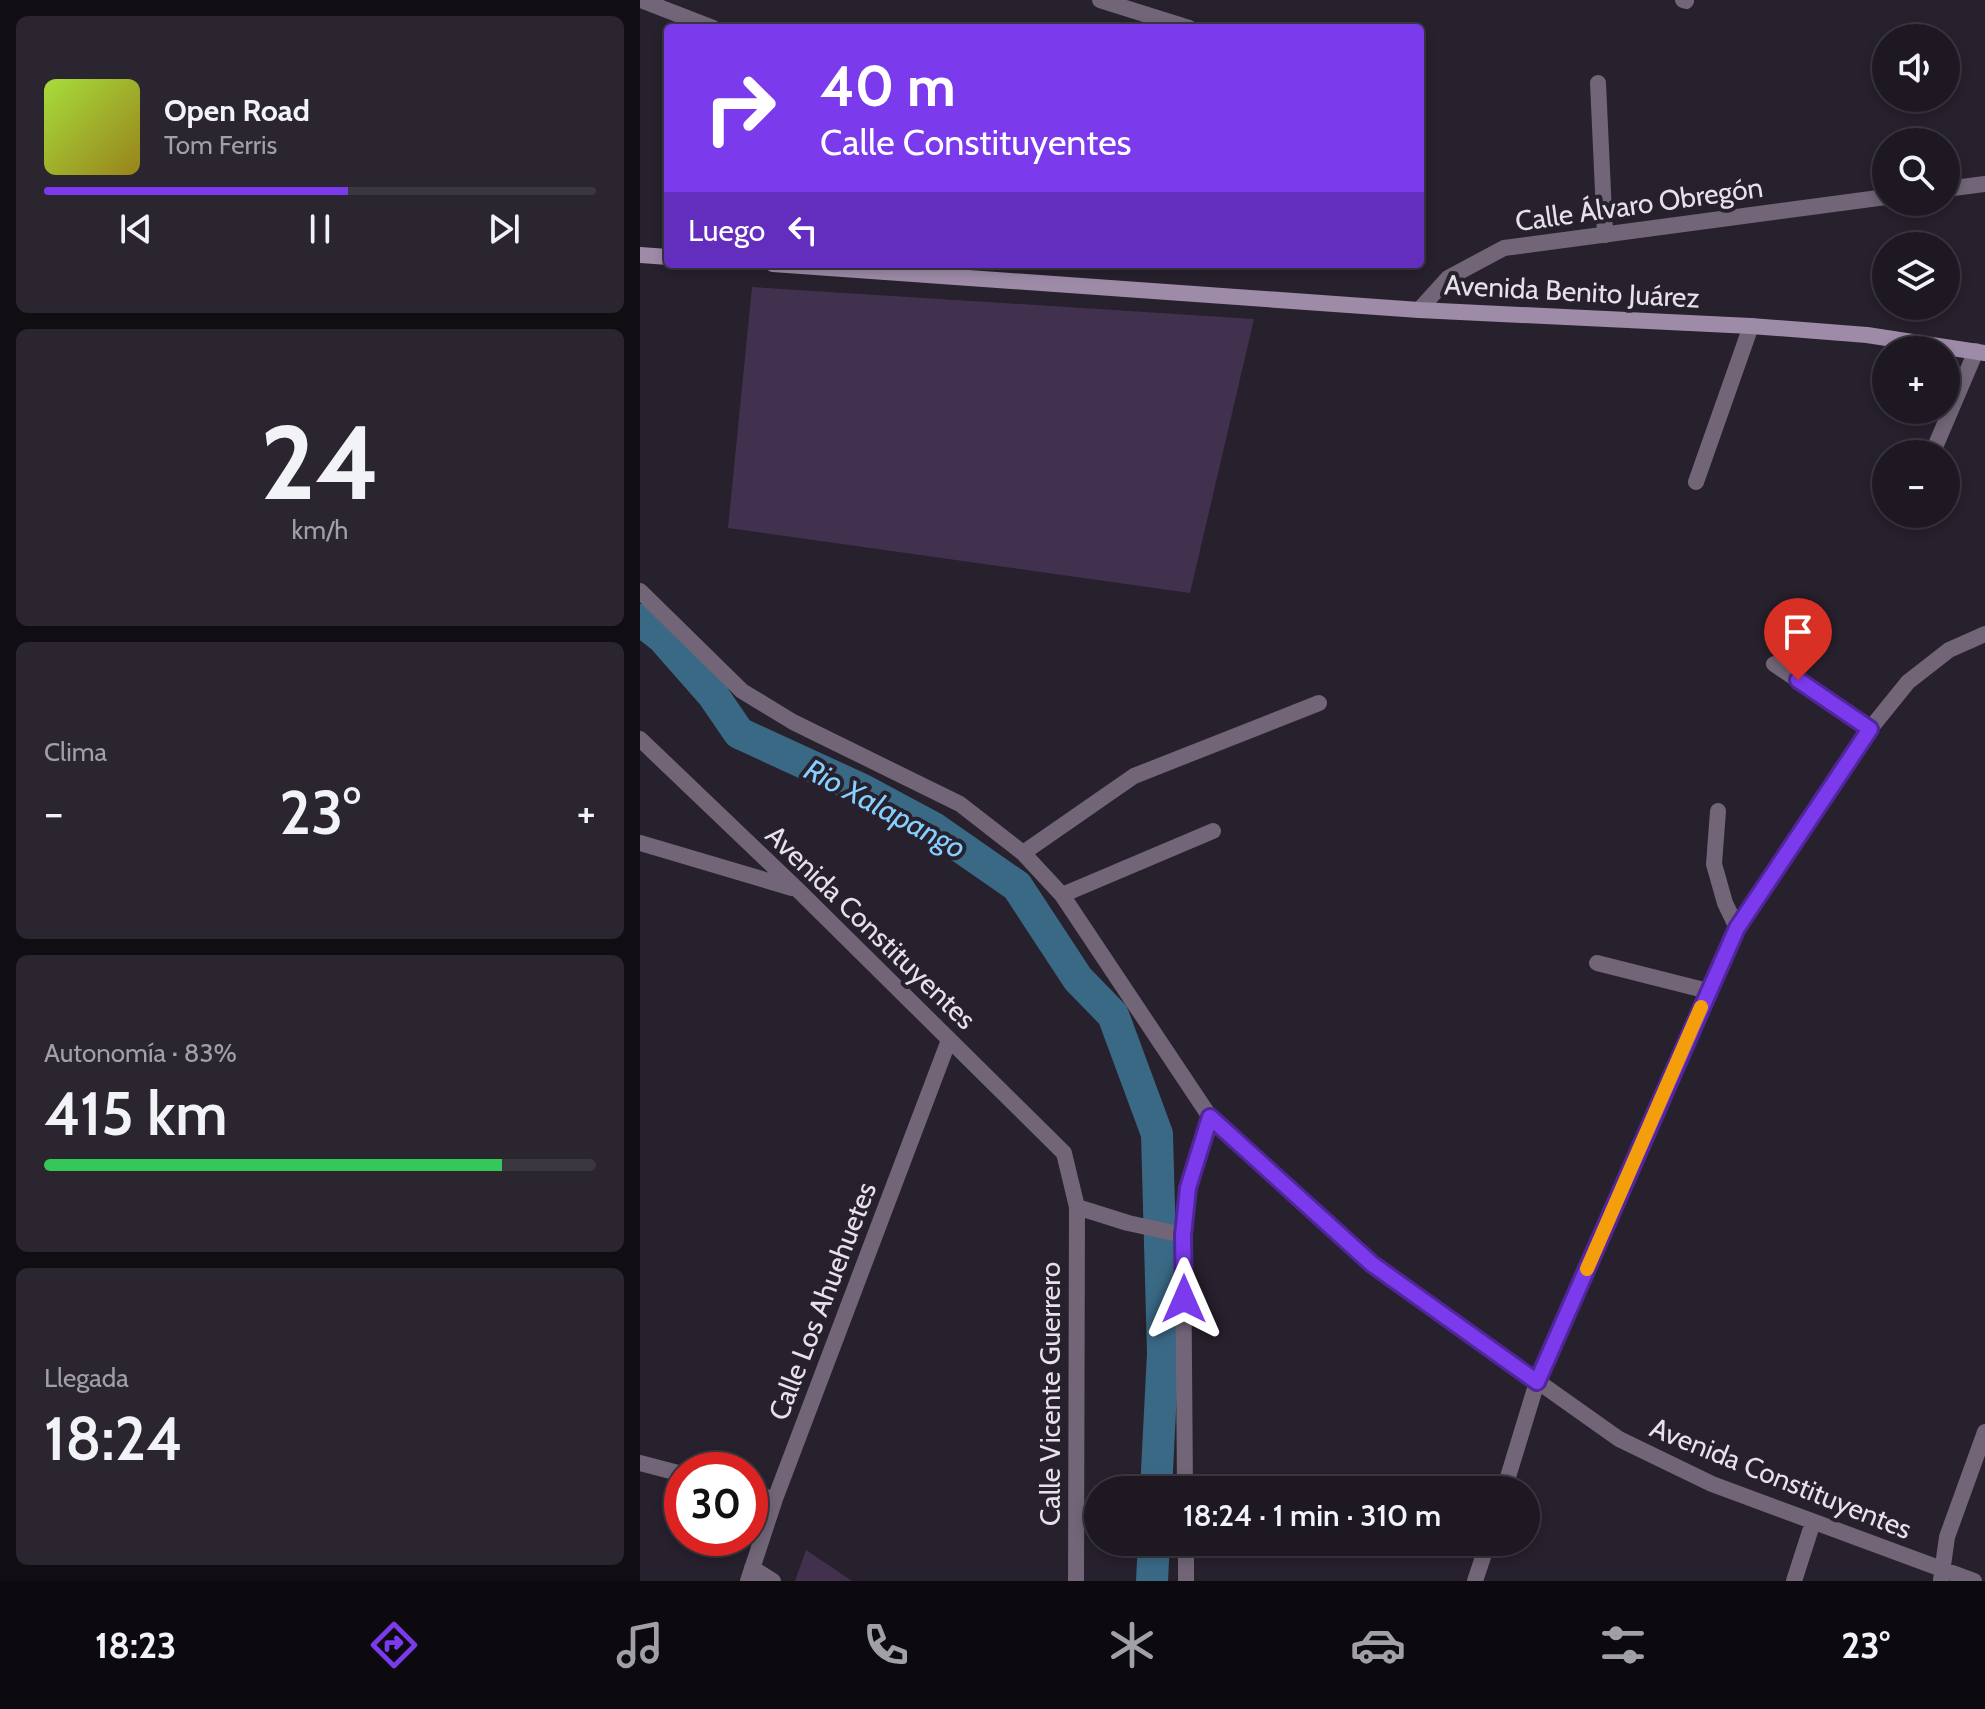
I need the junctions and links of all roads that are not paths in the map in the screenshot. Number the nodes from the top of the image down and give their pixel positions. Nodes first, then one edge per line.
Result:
1 (641, 0) edge
2 (1100, 0) edge
3 (663, 3) edge
4 (705, 24) edge
5 (1176, 24) edge
6 (1598, 83) dead end
7 (1985, 184) edge
8 (1960, 187) edge
9 (1872, 199) edge
10 (1605, 235) junction
11 (640, 255) edge
12 (664, 257) edge
13 (829, 268) edge
14 (1419, 310) junction
15 (1751, 326) junction
16 (1981, 352) edge
17 (1939, 440) edge
18 (1696, 482) dead end
19 (640, 591) edge
20 (1985, 634) edge
21 (1774, 664) dead end
22 (1319, 703) dead end
23 (1870, 729) junction
24 (640, 739) edge
25 (1718, 811) dead end
26 (1213, 831) dead end
27 (640, 843) edge
28 (1023, 853) junction
29 (797, 889) junction
30 (1062, 895) junction
31 (1737, 928) junction
32 (1597, 963) dead end
33 (1708, 991) junction
34 (949, 1040) junction
35 (1210, 1117) junction
36 (1064, 1153) joint
37 (1077, 1207) junction
38 (1175, 1234) junction
39 (1537, 1382) junction
40 (1985, 1432) edge
41 (640, 1463) edge
42 (664, 1469) edge
43 (1184, 1476) edge
44 (1508, 1476) edge
45 (768, 1497) edge
46 (775, 1499) junction
47 (1813, 1522) junction
48 (1186, 1556) edge
49 (1483, 1556) edge
50 (750, 1575) edge
51 (1941, 1575) edge
52 (773, 1581) edge
53 (1076, 1581) edge
54 (1186, 1581) edge
55 (1475, 1581) edge
56 (1794, 1581) edge
57 (1974, 1581) edge

1 - 3 street
2 - 5 street
3 - 4 street
6 - 10 street
7 - 8 street
9 - 10 street, Calle Álvaro Obregón
10 - 14 street, Calle Álvaro Obregón
11 - 12 main road
13 - 14 main road, Avenida Benito Juárez
14 - 15 main road, Avenida Benito Juárez
15 - 16 main road, Avenida Benito Juárez
15 - 18 street
16 - 17 street
19 - 28 street
20 - 23 street
21 - 23 street
22 - 28 street
23 - 31 street
24 - 29 street, Avenida Constituyentes
25 - 31 street
26 - 30 street
27 - 29 street
28 - 30 street
29 - 34 street, Avenida Constituyentes
30 - 35 street
31 - 33 street
32 - 33 street
33 - 39 street
34 - 36 street, Avenida Constituyentes
34 - 46 street, Calle Los Ahuehuetes
35 - 38 street
35 - 39 street, Avenida Constituyentes
36 - 37 street, Calle Vicente Guerrero
37 - 38 street
37 - 53 street, Calle Vicente Guerrero
38 - 43 street
39 - 44 street
39 - 47 street, Avenida Constituyentes
40 - 51 street
41 - 42 street
45 - 46 street
46 - 50 street, Calle Los Ahuehuetes
47 - 51 street, Avenida Constituyentes
47 - 56 street
48 - 54 street
49 - 55 street
50 - 52 street
51 - 57 street, Avenida Constituyentes

